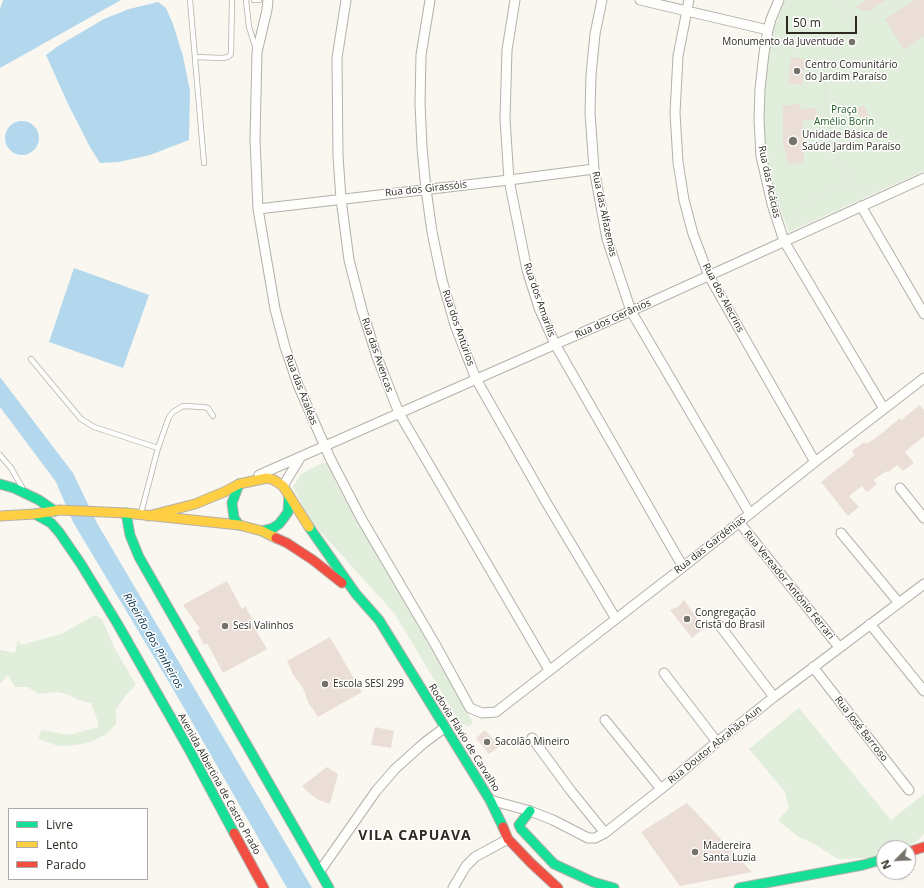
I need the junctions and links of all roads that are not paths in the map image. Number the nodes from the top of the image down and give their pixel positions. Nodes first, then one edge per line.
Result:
1 (190, 0) edge
2 (232, 0) edge
3 (246, 0) edge
4 (254, 0) edge
5 (259, 0) edge
6 (268, 0) edge
7 (273, 0) edge
8 (346, 0) edge
9 (430, 0) edge
10 (515, 0) edge
11 (602, 0) edge
12 (640, 0) edge
13 (689, 0) edge
14 (779, 0) edge
15 (267, 10) junction
16 (686, 12) junction
17 (768, 30) junction
18 (257, 52) junction
19 (195, 57) junction
20 (204, 163) dead end
21 (594, 169) junction
22 (924, 178) edge
23 (509, 180) junction
24 (426, 189) junction
25 (341, 199) junction
26 (861, 206) junction
27 (258, 209) junction
28 (784, 241) junction
29 (709, 276) junction
30 (631, 311) junction
31 (924, 314) edge
32 (555, 344) junction
33 (31, 359) dead end
34 (924, 378) edge
35 (476, 379) junction
36 (884, 409) junction
37 (398, 414) junction
38 (213, 416) dead end
39 (324, 446) junction
40 (158, 448) junction
41 (0, 455) edge
42 (300, 458) junction
43 (815, 462) junction
44 (0, 484) edge
45 (239, 484) junction
46 (283, 486) junction
47 (900, 488) dead end
48 (26, 494) junction
49 (289, 495) junction
50 (58, 511) junction
51 (126, 513) junction
52 (35, 514) junction
53 (750, 514) junction
54 (145, 515) junction
55 (0, 516) edge
56 (924, 518) edge
57 (739, 522) junction
58 (239, 525) junction
59 (262, 531) junction
60 (841, 533) dead end
61 (683, 567) junction
62 (924, 584) edge
63 (356, 594) junction
64 (899, 603) junction
65 (616, 619) junction
66 (870, 624) junction
67 (720, 626) dead end
68 (840, 647) junction
69 (813, 667) junction
70 (549, 670) junction
71 (664, 673) dead end
72 (924, 691) edge
73 (774, 697) junction
74 (496, 712) joint
75 (605, 720) dead end
76 (444, 728) junction
77 (532, 738) dead end
78 (717, 742) junction
79 (661, 789) junction
80 (909, 790) dead end
81 (490, 800) junction
82 (530, 811) junction
83 (605, 833) junction
84 (519, 834) junction
85 (508, 839) junction
86 (876, 861) edge
87 (554, 864) junction
88 (320, 871) junction
89 (264, 888) edge
90 (329, 888) edge
91 (453, 888) edge
92 (558, 888) edge
93 (614, 888) edge
94 (739, 888) edge

1 - 19 lane
2 - 19 lane
3 - 18 lane
4 - 5 lane
6 - 15 street, Rua das Azaléas
7 - 15 street, Rua das Azaléas
8 - 25 street, Rua das Avencas
9 - 24 street, Rua dos Antúrios
10 - 23 street, Rua dos Amarílis
11 - 21 street, Rua das Alfazemas
12 - 16 street
13 - 16 street, Rua dos Alecrins
14 - 17 street, Rua das Acácias
15 - 18 street, Rua das Azaléas
16 - 17 street
16 - 29 street, Rua dos Alecrins
17 - 28 street, Rua das Acácias
18 - 27 street, Rua das Azaléas
19 - 20 lane
21 - 23 street, Rua dos Girassóis
21 - 30 street, Rua das Alfazemas
22 - 26 street, Rua dos Gerânios
23 - 24 street, Rua dos Girassóis
23 - 32 street, Rua dos Amarílis
24 - 25 street, Rua dos Girassóis
24 - 35 street, Rua dos Antúrios
25 - 27 street, Rua dos Girassóis
25 - 37 street, Rua das Avencas
26 - 28 street, Rua dos Gerânios
26 - 31 street
27 - 39 street, Rua das Azaléas
28 - 29 street, Rua dos Gerânios
28 - 36 street, Rua das Acácias
29 - 30 street, Rua dos Gerânios
29 - 43 street, Rua dos Alecrins
30 - 32 street, Rua dos Gerânios
30 - 53 street, Rua das Alfazemas
32 - 35 street, Rua dos Gerânios
32 - 61 street, Rua dos Amarílis
33 - 40 lane
34 - 36 street, Rua das Gardênias
35 - 37 street, Rua dos Gerânios
35 - 65 street, Rua dos Antúrios
36 - 43 street, Rua das Gardênias
37 - 39 street, Rua dos Gerânios
37 - 70 street, Rua das Avencas
38 - 40 lane
39 - 42 street, Rua dos Gerânios
39 - 74 street, Rua das Azaléas
40 - 54 lane
41 - 48 lane
42 - 45 street, Rua dos Gerânios
42 - 46 street
43 - 53 street, Rua das Gardênias
44 - 48 main road
45 - 46 main road, Rodovia Flávio de Carvalho
45 - 54 main road, Rodovia Flávio de Carvalho
45 - 58 main road
46 - 49 main road, Rodovia Flávio de Carvalho
47 - 56 street
48 - 50 main road
49 - 59 main road
49 - 63 main road, Rodovia Flávio de Carvalho
50 - 51 main road, Rodovia Flávio de Carvalho
50 - 52 main road, Rodovia Flávio de Carvalho
51 - 54 main road, Rodovia Flávio de Carvalho
51 - 88 main road
52 - 55 main road, Rodovia Flávio de Carvalho
52 - 89 main road, Avenida Albertina de Castro Prado
53 - 57 street, Rua das Gardênias
54 - 58 main road, Rodovia Flávio de Carvalho
57 - 61 street, Rua das Gardênias
57 - 68 street, Rua Vereador Antônio Ferrari
58 - 59 main road, Rodovia Flávio de Carvalho
59 - 63 main road, Rodovia Flávio de Carvalho
60 - 64 street
61 - 65 street, Rua das Gardênias
62 - 64 street, Rua Doutor Abrahão Aun
63 - 76 main road, Rodovia Flávio de Carvalho
64 - 66 street, Rua Doutor Abrahão Aun
65 - 70 street, Rua das Gardênias
66 - 68 street, Rua Doutor Abrahão Aun
66 - 72 street
67 - 73 street
68 - 69 street, Rua Doutor Abrahão Aun
69 - 73 street, Rua Doutor Abrahão Aun
69 - 80 street, Rua José Barroso
70 - 74 street, Rua das Gardênias
71 - 78 street
73 - 78 street, Rua Doutor Abrahão Aun
75 - 79 street
76 - 81 main road, Rodovia Flávio de Carvalho
76 - 88 street
77 - 83 street
78 - 79 street, Rua Doutor Abrahão Aun
79 - 83 street, Rua Doutor Abrahão Aun
81 - 82 street, Rua Doutor Abrahão Aun
81 - 84 main road
81 - 85 main road, Rodovia Flávio de Carvalho
82 - 83 street, Rua Doutor Abrahão Aun
82 - 87 main road
84 - 85 main road
84 - 87 main road
85 - 91 street
85 - 92 main road, Rodovia Flávio de Carvalho
86 - 94 main road
87 - 93 main road
88 - 90 main road

